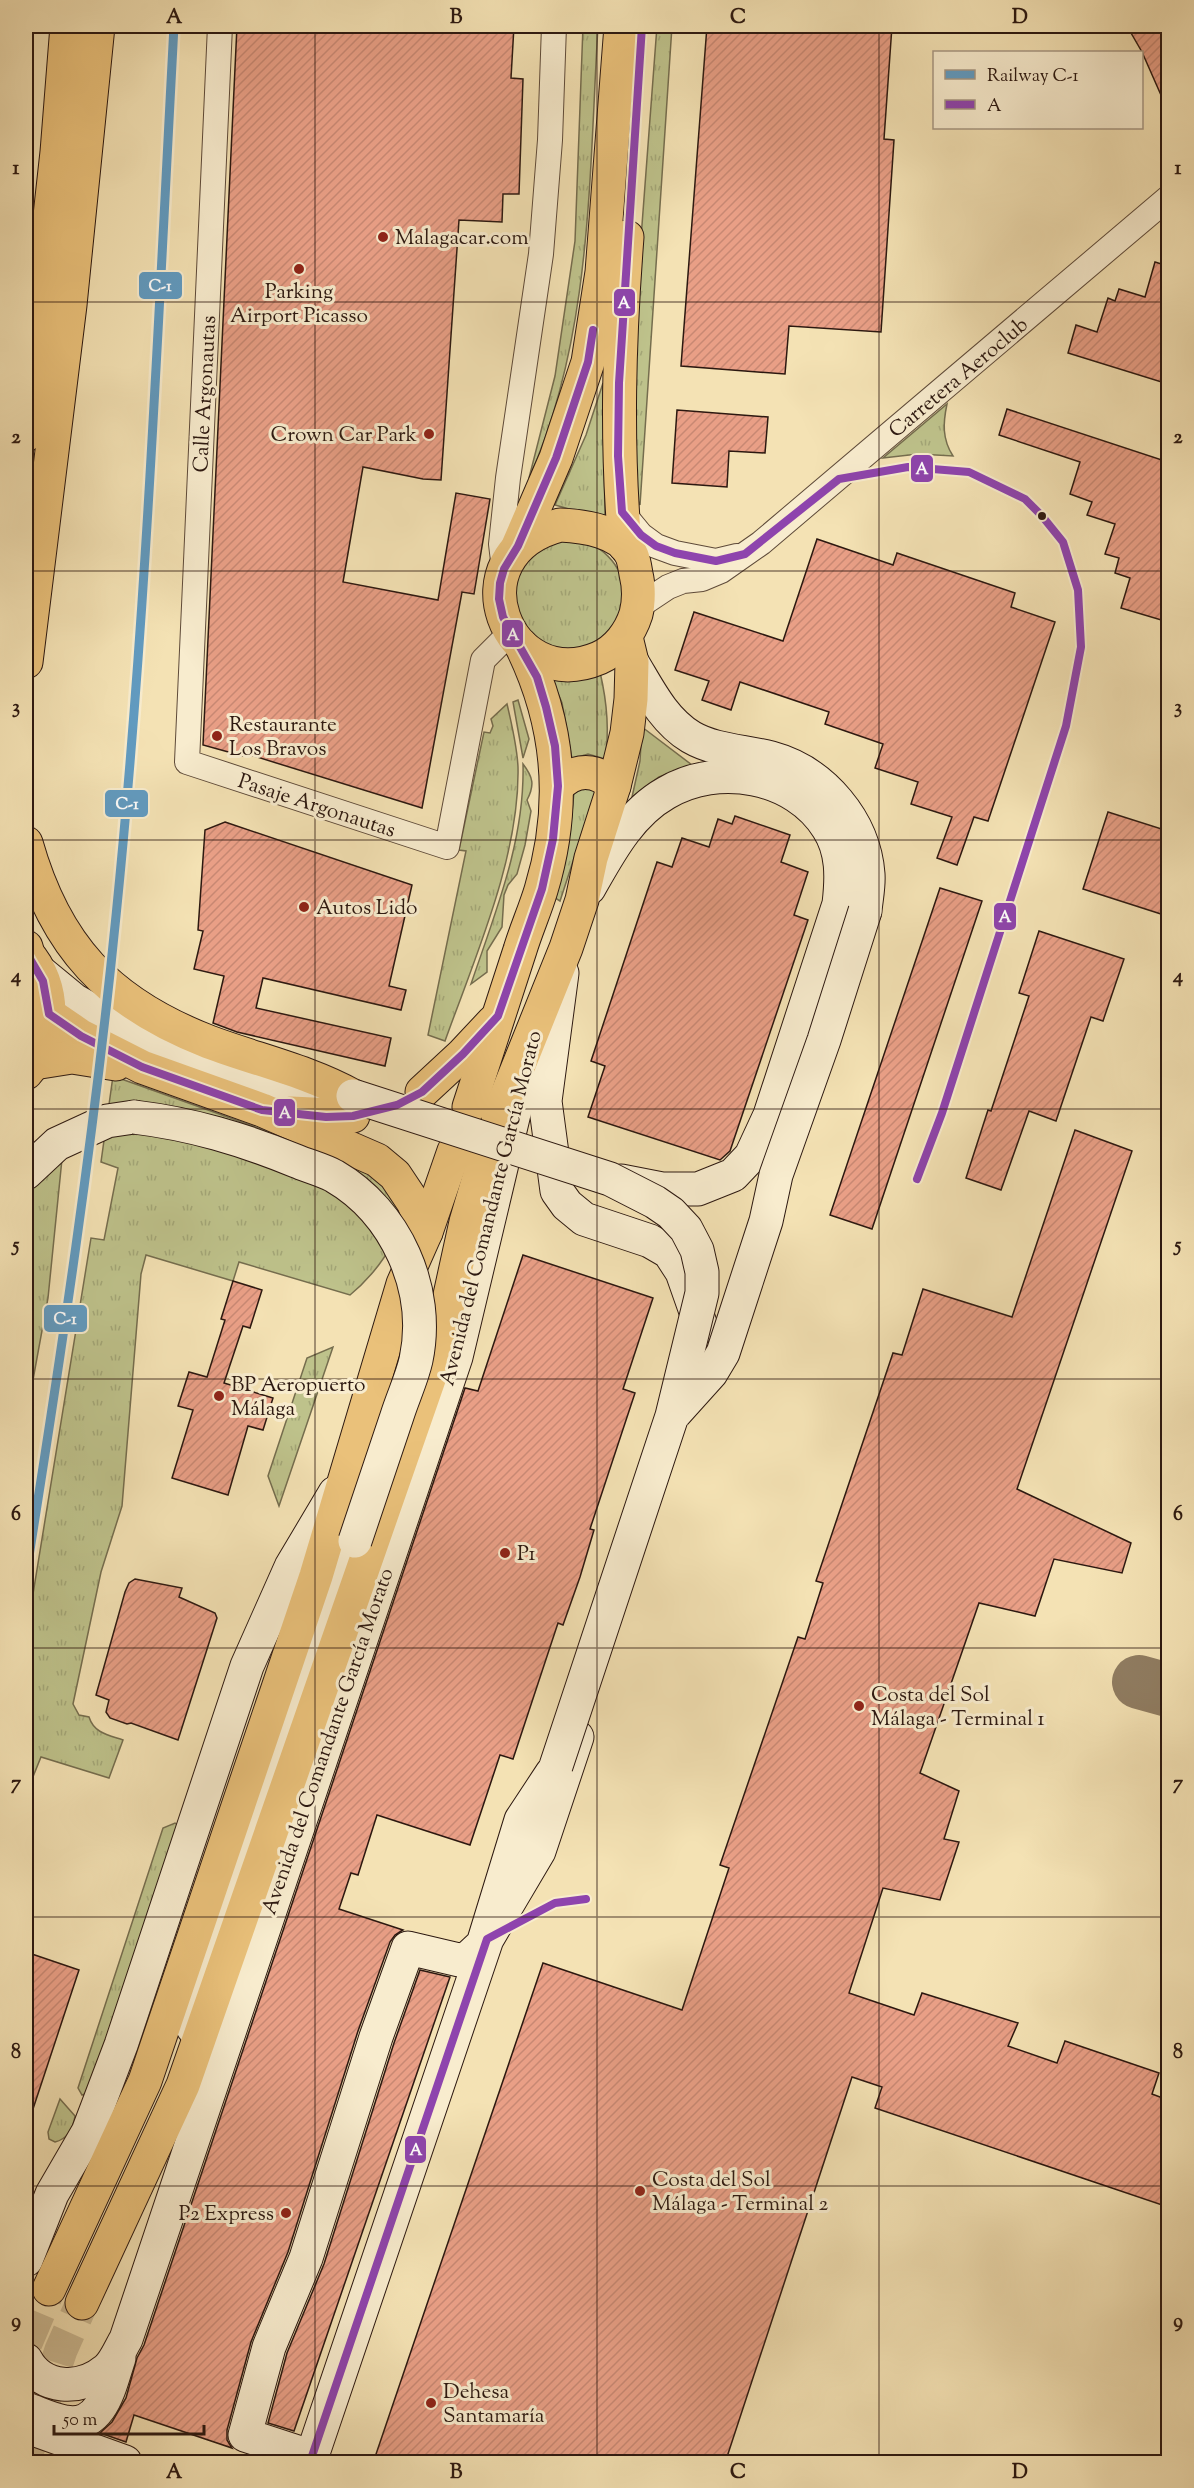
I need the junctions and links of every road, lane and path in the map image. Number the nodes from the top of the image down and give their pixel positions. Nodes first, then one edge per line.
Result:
1 (67, 26) edge
2 (98, 26) edge
3 (220, 26) edge
4 (554, 26) edge
5 (621, 26) edge
6 (642, 26) edge
7 (1168, 198) edge
8 (26, 435) edge
9 (508, 478) junction
10 (622, 512) junction
11 (548, 516) junction
12 (628, 550) junction
13 (745, 554) junction
14 (511, 558) junction
15 (716, 561) junction
16 (638, 607) junction
17 (515, 639) junction
18 (629, 650) junction
19 (26, 662) edge
20 (187, 762) joint
21 (558, 786) junction
22 (614, 786) junction
23 (26, 843) edge
24 (582, 900) junction
25 (566, 948) junction
26 (30, 957) edge
27 (540, 1010) junction
28 (65, 1014) junction
29 (498, 1017) junction
30 (38, 1066) edge
31 (142, 1067) junction
32 (422, 1092) dead end
33 (353, 1106) junction
34 (262, 1110) junction
35 (26, 1173) edge
36 (610, 1179) junction
37 (426, 1232) junction
38 (672, 1416) junction
39 (344, 1478) junction
40 (183, 2085) junction
41 (26, 2260) tunnel mouth
42 (49, 2289) tunnel mouth
43 (82, 2303) tunnel mouth
44 (126, 2339) junction
45 (26, 2360) edge
46 (26, 2409) edge
47 (26, 2427) edge
48 (125, 2463) edge
49 (294, 2463) edge
50 (310, 2463) edge

1 - 8 main road
2 - 19 main road
3 - 20 street, Calle Argonautas
4 - 9 street
5 - 11 main road
6 - 10 main road
7 - 13 street, Carretera Aeroclub
9 - 11 street
9 - 14 street
10 - 12 main road
10 - 15 street, Carretera Aeroclub
11 - 12 main road
11 - 14 main road
12 - 15 street, Carretera Aeroclub
12 - 16 main road
13 - 15 street, Carretera Aeroclub
13 - 16 street, Carretera Aeroclub
14 - 17 main road
16 - 18 main road
17 - 18 main road
17 - 20 street, Pasaje Argonautas
17 - 21 main road, Avenida del Comandante García Morato
18 - 22 main road, Avenida del Comandante García Morato
18 - 38 street, bridge
21 - 22 main road
21 - 29 main road, Avenida del Comandante García Morato
22 - 24 main road, Avenida del Comandante García Morato
23 - 33 main road
24 - 25 main road, Avenida del Comandante García Morato
24 - 36 street, bridge
25 - 27 main road, Avenida del Comandante García Morato
25 - 50 street
26 - 28 main road
27 - 29 main road, Avenida del Comandante García Morato
27 - 44 street, Avenida del Comandante García Morato
28 - 30 main road
28 - 31 main road
28 - 33 street
29 - 32 main road
30 - 31 main road
31 - 34 main road
33 - 34 main road
33 - 36 street, bridge
34 - 37 main road
35 - 40 street, Avenida del Comandante García Morato, bridge
36 - 38 street, bridge
37 - 39 main road, Avenida del Comandante García Morato
37 - 40 main road, Avenida del Comandante García Morato
38 - 49 street, bridge
39 - 41 street, Avenida del Comandante García Morato
39 - 42 main road, Avenida del Comandante García Morato
40 - 43 main road, Avenida del Comandante García Morato
44 - 45 street, Avenida del Comandante García Morato
44 - 46 street
47 - 48 street

